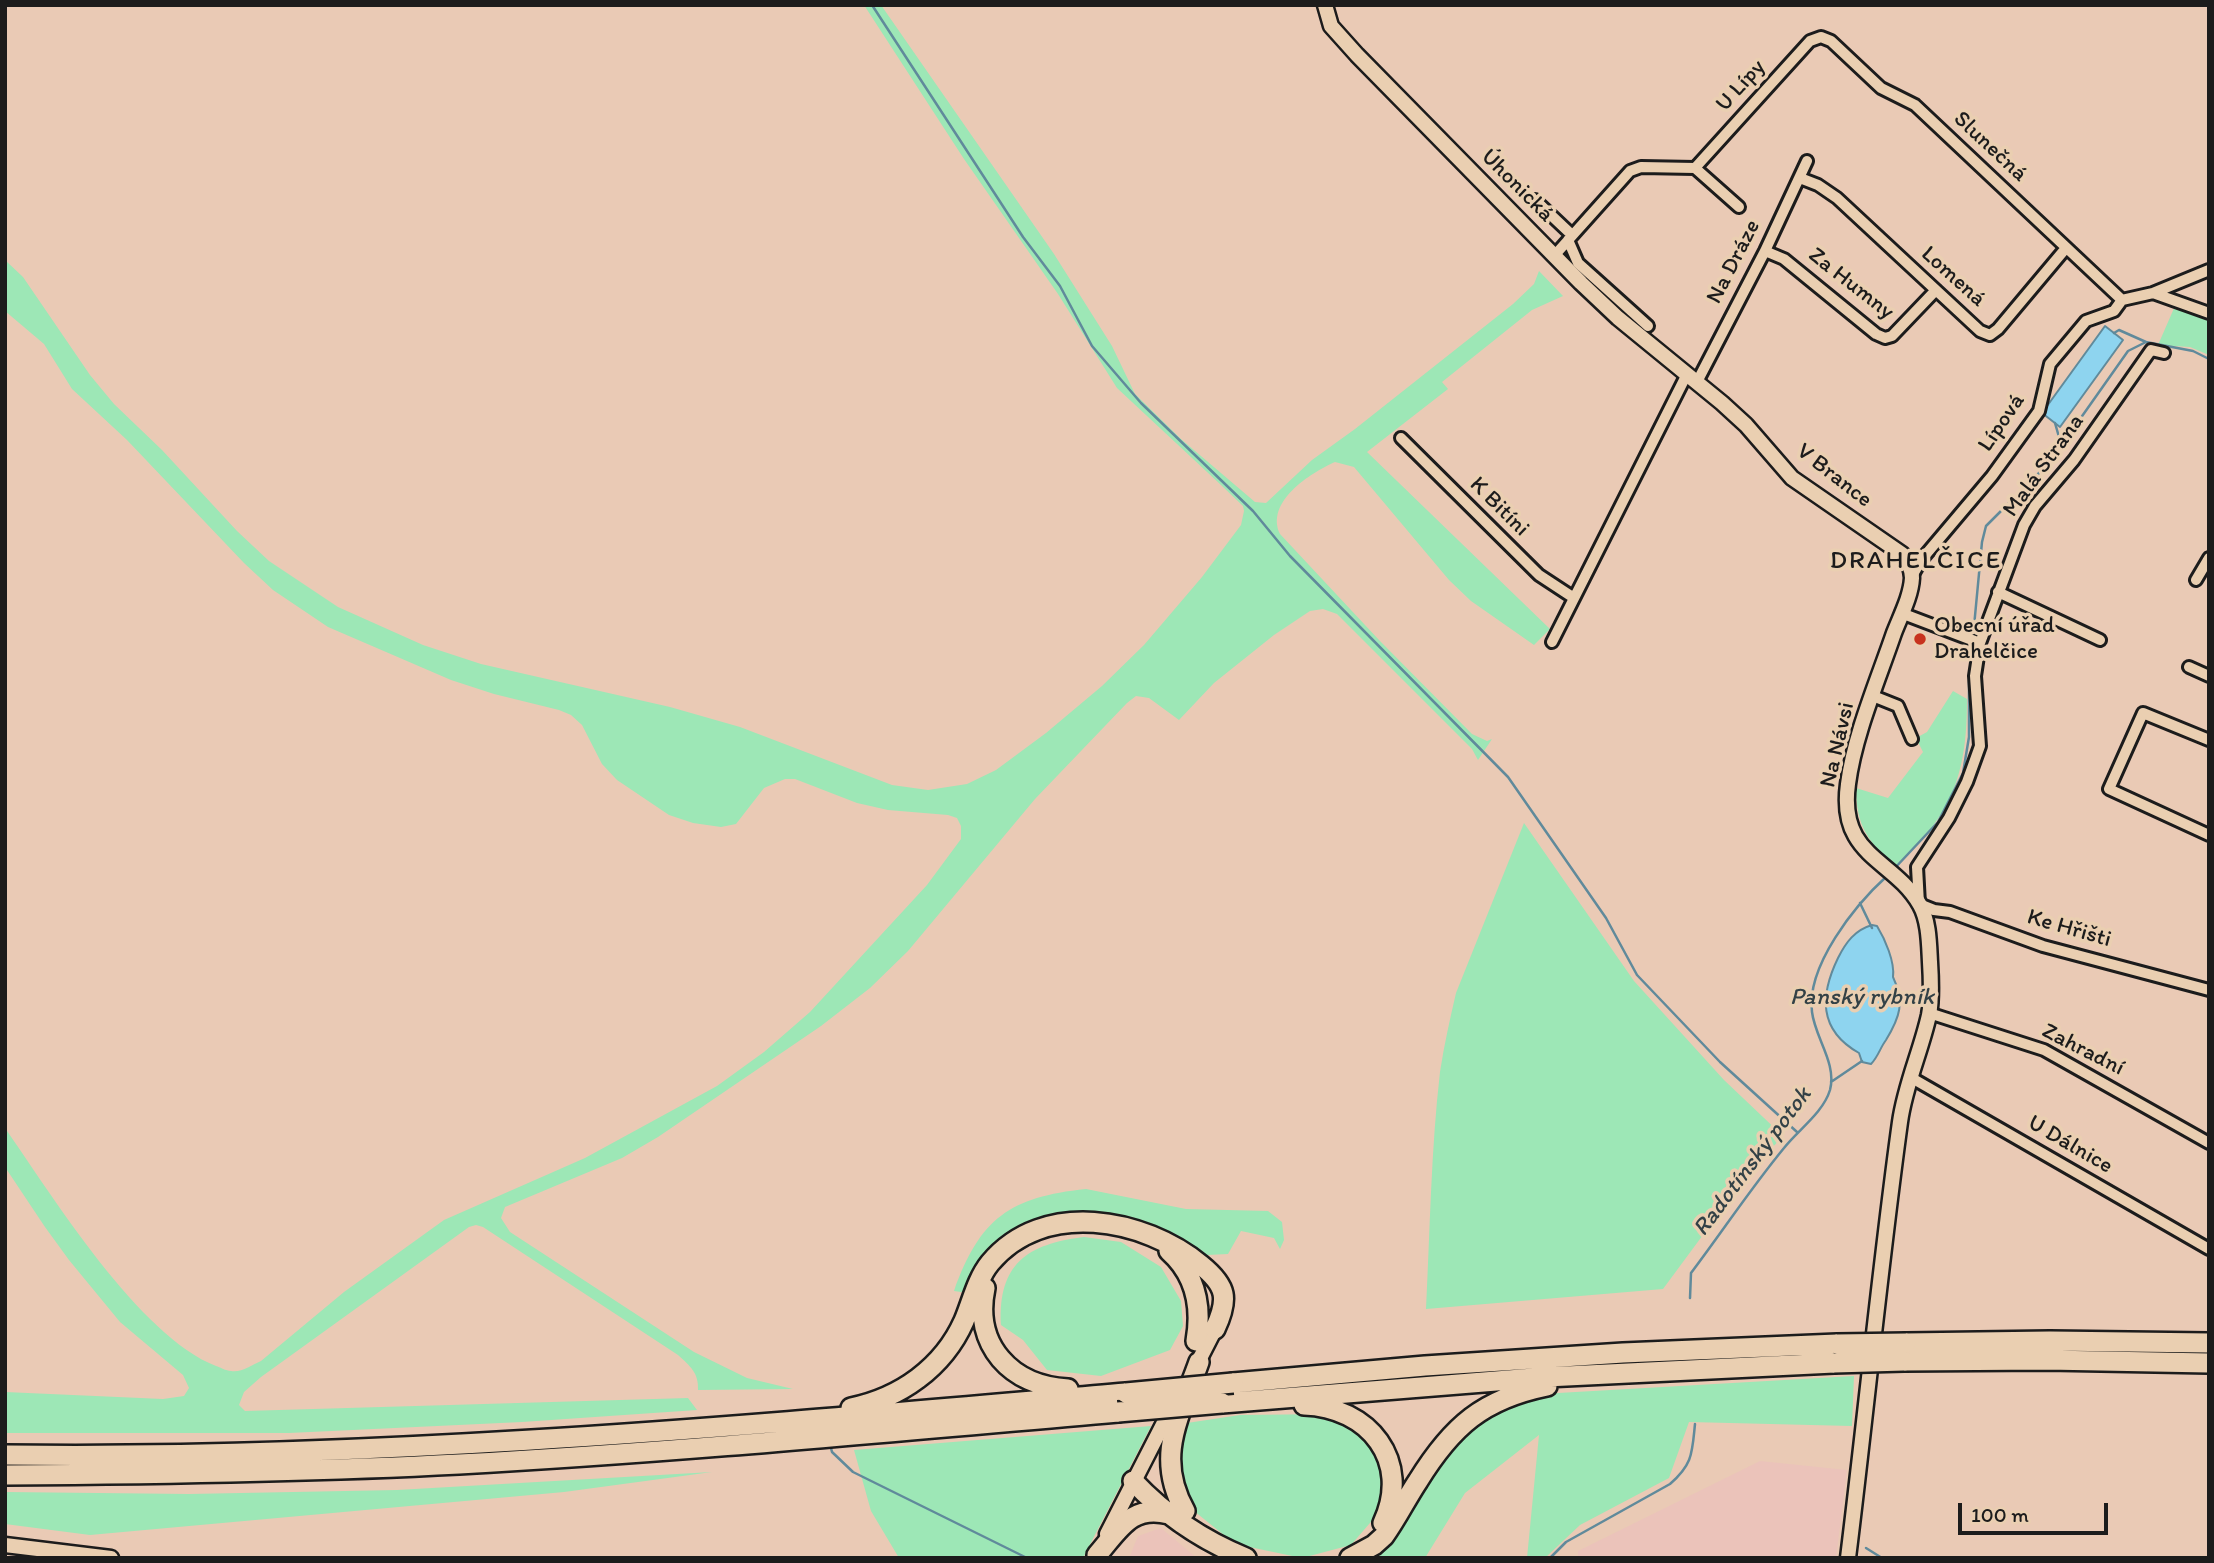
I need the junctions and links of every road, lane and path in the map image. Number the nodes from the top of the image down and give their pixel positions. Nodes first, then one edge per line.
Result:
1 (1325, 5) edge
2 (1821, 37) joint
3 (1807, 162) dead end
4 (1695, 168) junction
5 (1800, 178) junction
6 (1535, 200) dead end
7 (1739, 207) dead end
8 (1570, 237) junction
9 (2066, 248) junction
10 (1765, 251) junction
11 (1554, 256) junction
12 (2209, 270) edge
13 (1936, 290) junction
14 (2153, 293) junction
15 (2122, 300) junction
16 (2209, 313) edge
17 (1648, 326) dead end
18 (2164, 353) dead end
19 (1692, 378) junction
20 (1401, 438) dead end
21 (2209, 558) edge
22 (1912, 576) junction
23 (2196, 580) dead end
24 (1998, 592) junction
25 (1574, 598) junction
26 (1901, 613) junction
27 (1974, 640) junction
28 (2100, 640) dead end
29 (1552, 642) dead end
30 (2189, 667) dead end
31 (2209, 676) edge
32 (1873, 696) junction
33 (1912, 739) dead end
34 (2209, 740) edge
35 (2209, 835) edge
36 (1919, 904) junction
37 (2209, 990) edge
38 (1929, 1013) junction
39 (1910, 1077) junction
40 (2209, 1143) edge
41 (1132, 1229) junction
42 (1007, 1247) junction
43 (2209, 1249) edge
44 (1215, 1329) joint
45 (1196, 1341) joint
46 (2209, 1343) edge
47 (1905, 1352) junction
48 (1835, 1354) junction
49 (1199, 1362) junction
50 (2209, 1363) edge
51 (1603, 1374) junction
52 (1126, 1393) junction
53 (1222, 1403) junction
54 (1168, 1413) junction
55 (778, 1423) junction
56 (5, 1455) edge
57 (5, 1475) edge
58 (1133, 1481) junction
59 (1177, 1513) junction
60 (5, 1545) edge
61 (1097, 1556) edge
62 (1354, 1556) edge
63 (111, 1558) edge
64 (1246, 1558) edge
65 (1848, 1558) edge

1 - 11 main road, Úhonická
2 - 4 street, U Lípy
2 - 9 street, Slunečná
3 - 5 street, Na Dráze
4 - 7 street
4 - 8 street
5 - 10 street, Na Dráze
5 - 13 street, Lomená
6 - 8 street
8 - 11 street
8 - 17 street
9 - 13 street, Lomená
9 - 15 street, Slunečná
10 - 13 street, Za Humny
10 - 19 street, Na Dráze
11 - 19 main road, Úhonická
12 - 14 street
14 - 15 street
14 - 16 street
15 - 22 street, Lípová
18 - 24 street, Malá Strana
19 - 22 main road, V Brance
19 - 25 street, Na Dráze
20 - 25 street, K Bitíni
21 - 23 street
22 - 26 main road, Na Návsi
24 - 27 street, Malá Strana
24 - 28 street
25 - 29 street, Na Dráze
26 - 27 street
26 - 32 main road, Na Návsi
27 - 36 street, Malá Strana
30 - 31 street
32 - 33 street
32 - 36 main road, Na Návsi
34 - 35 street
36 - 37 street, Ke Hřišti
36 - 38 main road
38 - 39 main road
38 - 40 street, Zahradní
39 - 43 street, U Dálnice
39 - 65 main road
41 - 42 highway
41 - 44 highway
41 - 45 highway
42 - 52 highway
42 - 55 highway
44 - 49 main road
45 - 54 main road
46 - 47 highway
47 - 48 highway, bridge
47 - 50 highway
48 - 51 highway
48 - 52 highway, bridge
49 - 54 main road
49 - 59 highway
51 - 53 highway
51 - 62 highway
52 - 55 highway
53 - 57 highway, bridge
53 - 62 highway
54 - 58 main road
55 - 56 highway
58 - 59 highway
58 - 61 main road
59 - 61 highway
59 - 64 highway
60 - 63 main road

